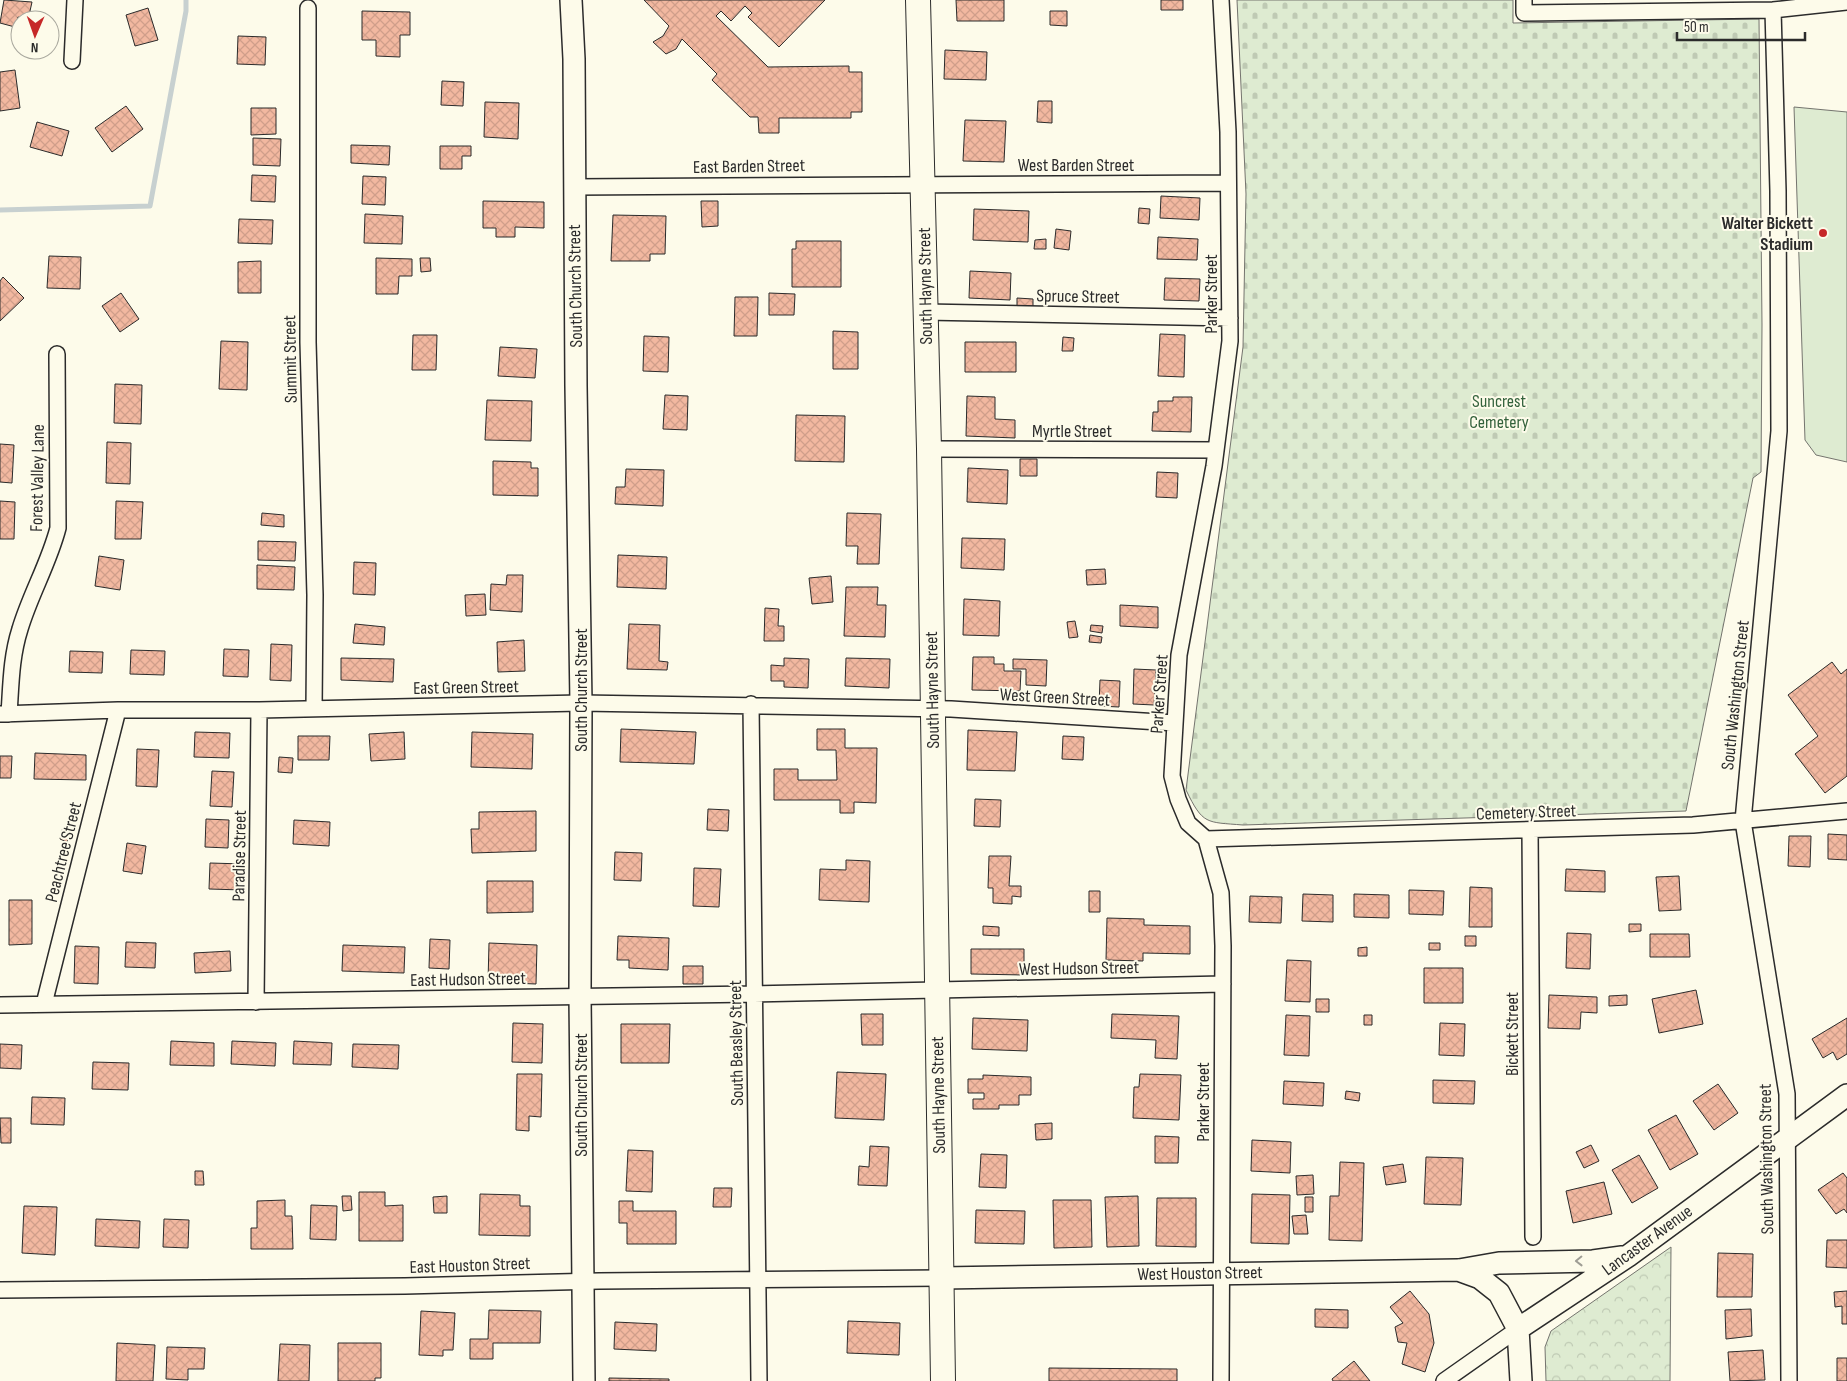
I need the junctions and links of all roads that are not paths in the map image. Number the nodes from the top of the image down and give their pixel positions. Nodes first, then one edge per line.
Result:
1 (75, 0) edge
2 (571, 0) edge
3 (918, 0) edge
4 (1221, 0) edge
5 (1847, 2) edge
6 (1524, 6) edge
7 (308, 8) dead end
8 (1773, 10) junction
9 (72, 61) dead end
10 (1228, 183) junction
11 (924, 184) junction
12 (574, 187) junction
13 (925, 312) junction
14 (1230, 318) junction
15 (57, 354) dead end
16 (929, 449) junction
17 (1216, 450) junction
18 (581, 703) junction
19 (751, 704) junction
20 (314, 709) junction
21 (933, 709) junction
22 (118, 710) junction
23 (259, 710) junction
24 (5, 714) edge
25 (1175, 722) junction
26 (1847, 811) edge
27 (1743, 821) junction
28 (1530, 830) junction
29 (1206, 839) junction
30 (1223, 984) junction
31 (937, 990) junction
32 (754, 994) junction
33 (580, 996) junction
34 (256, 1002) junction
35 (44, 1004) junction
36 (0, 1005) edge
37 (1847, 1095) edge
38 (1786, 1138) junction
39 (1533, 1237) dead end
40 (1628, 1256) junction
41 (1458, 1270) junction
42 (1221, 1272) junction
43 (942, 1278) junction
44 (758, 1279) junction
45 (582, 1281) junction
46 (0, 1290) edge
47 (1518, 1329) junction
48 (584, 1381) edge
49 (759, 1381) edge
50 (943, 1381) edge
51 (1221, 1381) edge
52 (1444, 1381) edge
53 (1521, 1381) edge
54 (1789, 1381) edge

1 - 9 street
2 - 12 street, South Church Street
3 - 11 main road, South Hayne Street
4 - 10 street, Parker Street
5 - 8 street
6 - 8 street
7 - 20 street, Summit Street
8 - 27 street, South Washington Street
10 - 11 street, West Barden Street
10 - 14 street, Parker Street
11 - 12 street, East Barden Street
11 - 13 main road, South Hayne Street
12 - 18 street, South Church Street
13 - 14 street, Spruce Street
13 - 16 main road, South Hayne Street
14 - 17 street, Parker Street
15 - 24 street, Forest Valley Lane
16 - 17 street, Myrtle Street
16 - 21 main road, South Hayne Street
17 - 25 street, Parker Street
18 - 19 street, East Green Street
18 - 20 street, East Green Street
18 - 33 street, South Church Street
19 - 21 street, East Green Street
19 - 32 street, South Beasley Street
20 - 23 street, East Green Street
21 - 25 street, West Green Street
21 - 31 main road, South Hayne Street
22 - 23 street, East Green Street
22 - 24 street, East Green Street
22 - 35 street, Peachtree Street
23 - 34 street, Paradise Street
25 - 29 street, Parker Street
26 - 27 street, Cemetery Street
27 - 28 street, Cemetery Street
27 - 38 street, South Washington Street
28 - 29 street, Cemetery Street
28 - 39 street, Bickett Street
29 - 30 street, Parker Street
30 - 31 street, West Hudson Street
30 - 42 street, Parker Street
31 - 32 street, East Hudson Street
31 - 43 main road, South Hayne Street
32 - 33 street, East Hudson Street
32 - 44 street, South Beasley Street
33 - 34 street, East Hudson Street
33 - 45 street, South Church Street
34 - 35 street, East Hudson Street
35 - 36 street, East Hudson Street
37 - 38 street, Lancaster Avenue
38 - 40 street, Lancaster Avenue
38 - 54 street, South Washington Street
40 -> 41 street, West Houston Street
40 - 47 street, Lancaster Avenue
41 - 42 street, West Houston Street
41 - 47 street, West Houston Street
42 - 43 street, West Houston Street
42 - 51 street, Parker Street
43 - 44 street, East Houston Street
43 - 50 main road, South Hayne Street
44 - 45 street, East Houston Street
44 - 49 street, South Beasley Street
45 - 46 street, East Houston Street
45 - 48 street, South Church Street
47 - 52 street, Lancaster Avenue
47 - 53 street

